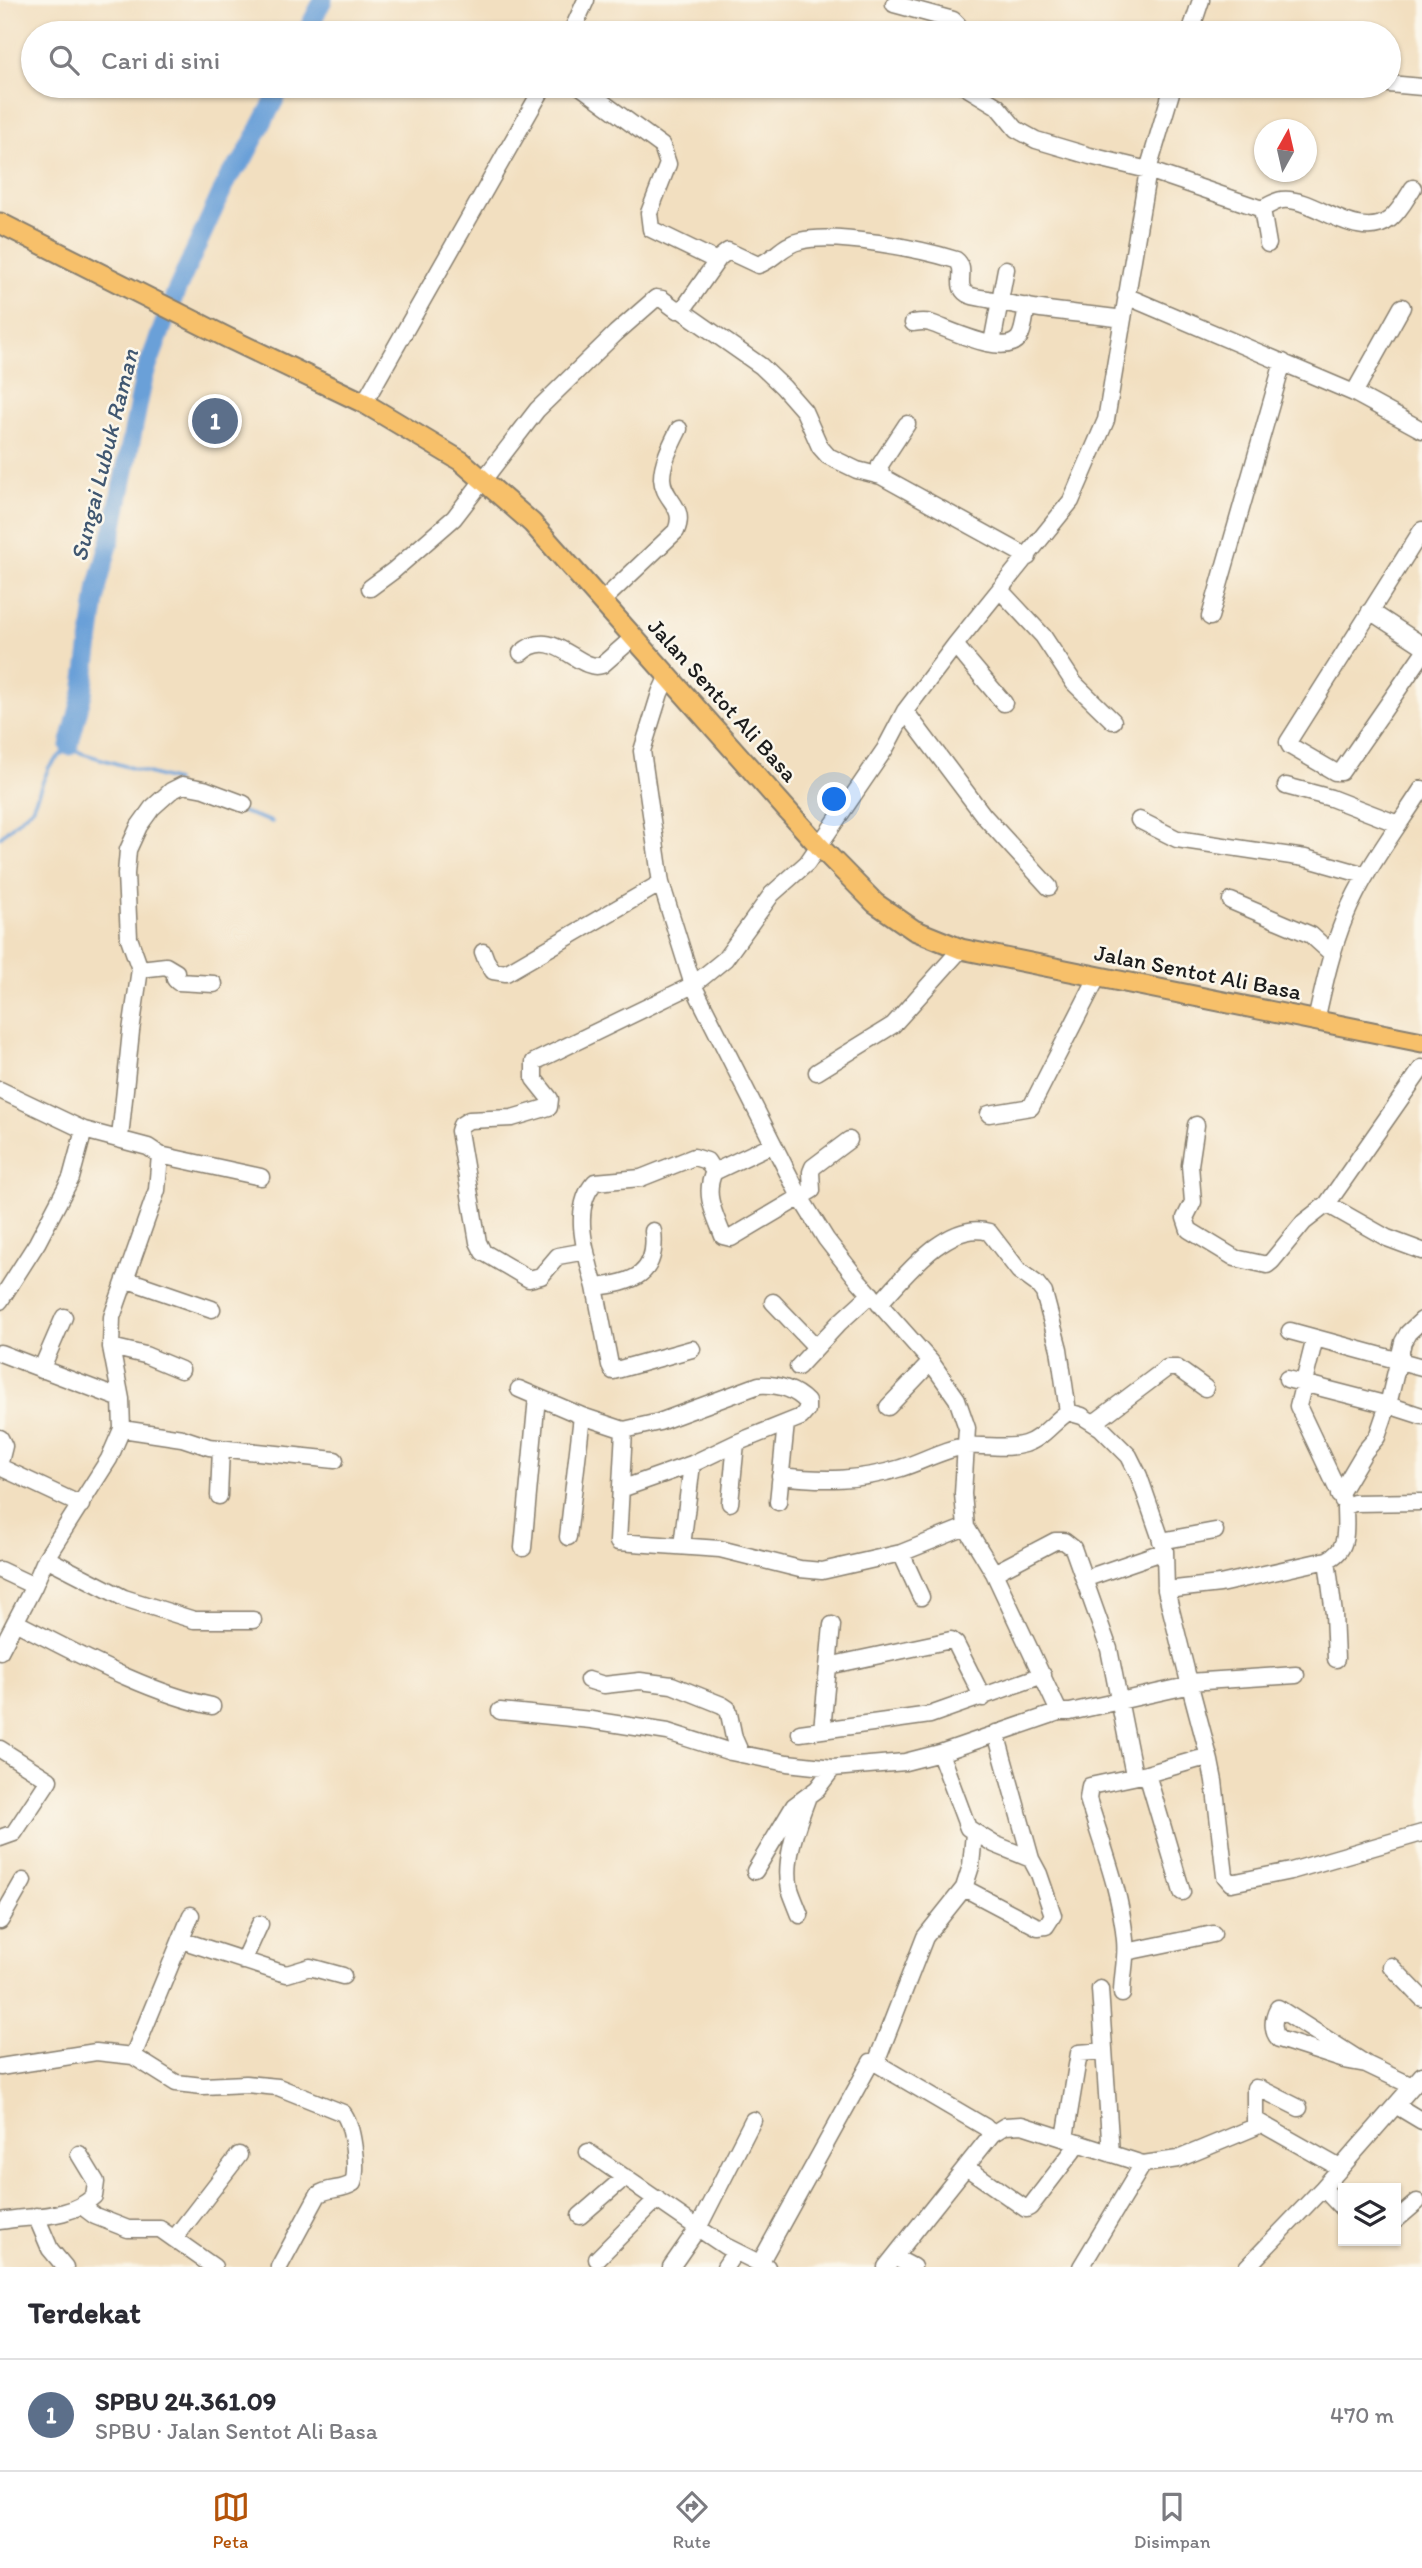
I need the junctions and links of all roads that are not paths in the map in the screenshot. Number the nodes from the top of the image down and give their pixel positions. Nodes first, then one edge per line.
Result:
1 (586, 0) edge
2 (1201, 0) edge
3 (894, 4) dead end
4 (576, 21) edge
5 (954, 21) edge
6 (1194, 21) edge
7 (1401, 85) edge
8 (1422, 87) edge
9 (537, 98) edge
10 (597, 98) edge
11 (984, 98) edge
12 (1169, 98) edge
13 (1148, 170) junction
14 (1413, 188) dead end
15 (1262, 209) junction
16 (0, 223) edge
17 (1268, 244) dead end
18 (717, 261) junction
19 (1006, 269) dead end
20 (1126, 296) junction
21 (1000, 302) junction
22 (1027, 306) junction
23 (1402, 307) dead end
24 (681, 310) junction
25 (1123, 319) junction
26 (913, 323) dead end
27 (992, 344) junction
28 (1283, 362) junction
29 (1354, 393) junction
30 (364, 403) junction
31 (1420, 423) edge
32 (907, 424) dead end
33 (679, 429) dead end
34 (881, 476) junction
35 (484, 480) junction
36 (1422, 530) edge
37 (1028, 557) junction
38 (370, 588) dead end
39 (1000, 590) junction
40 (602, 601) junction
41 (1370, 611) junction
42 (1210, 617) dead end
43 (634, 637) junction
44 (955, 645) junction
45 (1422, 645) edge
46 (521, 653) dead end
47 (1422, 654) edge
48 (668, 676) junction
49 (1004, 703) dead end
50 (905, 711) junction
51 (1113, 721) dead end
52 (1286, 786) dead end
53 (1419, 800) edge
54 (244, 804) dead end
55 (1139, 820) dead end
56 (1398, 824) junction
57 (819, 846) junction
58 (1365, 875) junction
59 (661, 883) junction
60 (1049, 887) dead end
61 (1231, 901) dead end
62 (961, 949) junction
63 (483, 951) dead end
64 (1331, 953) junction
65 (140, 969) junction
66 (1098, 976) junction
67 (214, 984) dead end
68 (693, 985) junction
69 (1316, 1021) junction
70 (1422, 1042) edge
71 (1422, 1068) edge
72 (817, 1072) dead end
73 (1, 1095) edge
74 (989, 1114) dead end
75 (1196, 1125) dead end
76 (84, 1130) junction
77 (120, 1138) junction
78 (849, 1140) dead end
79 (774, 1144) junction
80 (160, 1156) junction
81 (714, 1172) junction
82 (261, 1177) dead end
83 (800, 1197) junction
84 (1326, 1204) junction
85 (653, 1231) dead end
86 (1421, 1249) edge
87 (586, 1251) junction
88 (125, 1279) junction
89 (595, 1287) junction
90 (1, 1296) edge
91 (875, 1299) junction
92 (773, 1302) dead end
93 (212, 1309) dead end
94 (64, 1317) dead end
95 (1422, 1320) edge
96 (1290, 1331) dead end
97 (1315, 1338) junction
98 (111, 1347) junction
99 (816, 1347) junction
100 (692, 1349) dead end
101 (0, 1353) edge
102 (1399, 1359) junction
103 (931, 1362) junction
104 (798, 1367) dead end
105 (1422, 1367) edge
106 (41, 1370) junction
107 (181, 1370) dead end
108 (1295, 1381) junction
109 (1205, 1388) dead end
110 (519, 1389) dead end
111 (537, 1397) junction
112 (121, 1399) junction
113 (1388, 1405) junction
114 (888, 1408) dead end
115 (1068, 1412) junction
116 (582, 1416) junction
117 (1422, 1416) edge
118 (786, 1423) junction
119 (1094, 1423) junction
120 (121, 1429) junction
121 (624, 1430) junction
122 (0, 1438) edge
123 (736, 1443) junction
124 (966, 1446) junction
125 (221, 1448) junction
126 (335, 1460) dead end
127 (0, 1464) edge
128 (692, 1464) junction
129 (780, 1476) junction
130 (621, 1489) junction
131 (219, 1496) dead end
132 (1342, 1501) junction
133 (778, 1502) dead end
134 (1422, 1502) edge
135 (730, 1503) dead end
136 (81, 1505) junction
137 (965, 1527) junction
138 (1215, 1531) dead end
139 (568, 1537) dead end
140 (682, 1546) junction
141 (1163, 1546) junction
142 (523, 1548) dead end
143 (901, 1553) junction
144 (46, 1558) junction
145 (1327, 1560) junction
146 (0, 1570) edge
147 (994, 1573) junction
148 (1084, 1579) junction
149 (34, 1586) junction
150 (1166, 1590) junction
151 (921, 1597) dead end
152 (253, 1620) dead end
153 (15, 1622) junction
154 (832, 1625) dead end
155 (0, 1651) edge
156 (1336, 1659) dead end
157 (828, 1666) junction
158 (1043, 1675) junction
159 (1296, 1675) dead end
160 (588, 1680) dead end
161 (1189, 1682) junction
162 (982, 1698) junction
163 (1117, 1700) junction
164 (212, 1706) dead end
165 (500, 1711) dead end
166 (1059, 1712) junction
167 (822, 1730) junction
168 (800, 1733) dead end
169 (996, 1733) junction
170 (0, 1749) edge
171 (940, 1753) junction
172 (741, 1754) junction
173 (1210, 1761) junction
174 (833, 1768) junction
175 (1141, 1775) junction
176 (808, 1793) junction
177 (974, 1833) junction
178 (1422, 1833) edge
179 (0, 1838) edge
180 (1031, 1859) junction
181 (755, 1871) dead end
182 (23, 1881) dead end
183 (964, 1888) junction
184 (1182, 1892) dead end
185 (191, 1915) dead end
186 (800, 1915) dead end
187 (0, 1921) edge
188 (260, 1924) dead end
189 (1213, 1934) dead end
190 (181, 1940) junction
191 (1126, 1952) junction
192 (243, 1961) junction
193 (1391, 1966) dead end
194 (343, 1976) dead end
195 (1100, 1989) dead end
196 (1122, 1994) dead end
197 (1422, 1998) edge
198 (1104, 2051) junction
199 (133, 2056) junction
200 (876, 2063) junction
201 (1366, 2064) junction
202 (0, 2067) edge
203 (1417, 2080) edge
204 (1397, 2106) junction
205 (1299, 2108) dead end
206 (753, 2120) dead end
207 (1257, 2121) junction
208 (1422, 2121) edge
209 (992, 2134) junction
210 (1072, 2141) junction
211 (588, 2152) dead end
212 (79, 2154) dead end
213 (1111, 2154) junction
214 (239, 2155) dead end
215 (1143, 2164) junction
216 (966, 2167) junction
217 (1340, 2168) junction
218 (625, 2177) junction
219 (1323, 2188) junction
220 (657, 2199) junction
221 (1417, 2202) dead end
222 (1338, 2203) edge
223 (83, 2207) junction
224 (36, 2216) junction
225 (580, 2216) dead end
226 (1401, 2216) edge
227 (0, 2221) edge
228 (698, 2228) junction
229 (174, 2239) junction
230 (735, 2252) junction
231 (597, 2259) dead end
232 (890, 2262) edge
233 (764, 2265) edge
234 (65, 2267) edge
235 (214, 2267) edge
236 (279, 2267) edge
237 (671, 2267) edge
238 (725, 2267) edge
239 (913, 2267) edge
240 (1081, 2267) edge
241 (1247, 2267) edge

1 - 4 street
2 - 6 street
3 - 5 street
7 - 8 street
9 - 30 street
10 - 18 street
11 - 13 street
12 - 13 street
13 - 15 street
13 - 20 street
14 - 15 street
15 - 17 street
16 - 30 main road, Jalan Sentot Ali Basa
18 - 21 street
18 - 24 street
19 - 21 street
20 - 25 street
20 - 28 street
21 - 22 street
21 - 27 street
22 - 25 street
22 - 27 street
23 - 29 street
24 - 34 street
24 - 35 street
25 - 37 street
26 - 27 street
28 - 29 street
28 - 42 street
29 - 31 street
30 - 35 main road, Jalan Sentot Ali Basa
32 - 34 street
33 - 40 street
34 - 37 street
35 - 38 street
35 - 40 main road, Jalan Sentot Ali Basa
36 - 41 street
37 - 39 street
39 - 44 street
39 - 51 street
40 - 43 main road, Jalan Sentot Ali Basa
41 - 45 street
41 - 47 street
43 - 46 street
43 - 48 main road, Jalan Sentot Ali Basa
44 - 49 street
44 - 50 street
48 - 57 main road, Jalan Sentot Ali Basa
48 - 59 street
50 - 57 street
50 - 60 street
52 - 56 street
53 - 56 street
54 - 65 street
55 - 58 street
56 - 58 street
57 - 62 main road, Jalan Sentot Ali Basa
57 - 68 street
58 - 64 street
59 - 63 street
59 - 68 street
61 - 64 street
62 - 66 main road, Jalan Sentot Ali Basa
62 - 72 street
64 - 69 street
65 - 67 street
65 - 77 street
66 - 69 main road, Jalan Sentot Ali Basa
66 - 74 street
68 - 79 street
68 - 87 street
69 - 70 main road, Jalan Sentot Ali Basa
71 - 84 street
73 - 76 street
75 - 84 street
76 - 77 street
76 - 90 street
77 - 80 street
78 - 83 street
79 - 81 street
79 - 83 street
80 - 82 street
80 - 88 street
81 - 83 street
81 - 87 street
83 - 91 street
84 - 86 street
85 - 89 street
87 - 89 street
88 - 93 street
88 - 98 street
89 - 100 street
91 - 99 street
91 - 103 street
91 - 115 street
92 - 99 street
94 - 106 street
95 - 102 street
96 - 97 street
97 - 102 street
97 - 108 street
98 - 107 street
98 - 112 street
99 - 104 street
101 - 106 street
102 - 105 street
102 - 113 street
103 - 114 street
103 - 124 street
106 - 112 street
108 - 113 street
108 - 132 street
109 - 119 street
110 - 111 street
111 - 116 street
111 - 142 street
112 - 120 street
113 - 117 street
113 - 132 street
115 - 119 street
115 - 124 street
116 - 121 street
116 - 139 street
118 - 121 street
118 - 123 street
118 - 129 street
119 - 141 street
120 - 125 street
120 - 136 street
121 - 130 street
122 - 127 street
123 - 128 street
123 - 135 street
124 - 129 street
124 - 137 street
125 - 126 street
125 - 131 street
127 - 136 street
128 - 130 street
128 - 140 street
129 - 133 street
130 - 140 street
132 - 134 street
132 - 145 street
136 - 144 street
137 - 143 street
137 - 147 street
138 - 141 street
140 - 143 street
141 - 148 street
141 - 150 street
143 - 151 street
144 - 149 street
144 - 152 street
145 - 150 street
145 - 156 street
146 - 149 street
147 - 148 street
147 - 158 street
148 - 163 street
149 - 153 street
150 - 161 street
153 - 155 street
153 - 164 street
154 - 157 street
157 - 162 street
157 - 167 street
158 - 162 street
158 - 166 street
159 - 161 street
160 - 172 street
161 - 163 street
161 - 173 street
162 - 167 street
163 - 166 street
163 - 175 street
165 - 172 street
166 - 169 street
167 - 168 street
169 - 171 street
169 - 180 street
170 - 179 street
171 - 174 street
171 - 177 street
172 - 174 street
173 - 175 street
173 - 178 street
174 - 176 street
175 - 184 street
175 - 191 street
176 - 181 street
176 - 186 street
177 - 180 street
177 - 183 street
180 - 183 street
182 - 187 street
183 - 200 street
185 - 190 street
188 - 192 street
189 - 191 street
190 - 192 street
190 - 199 street
191 - 196 street
192 - 194 street
193 - 197 street
195 - 198 street
198 - 210 street
198 - 213 street
199 - 202 street
199 - 236 street
200 - 209 street
200 - 233 street
201 - 201 street
201 - 203 street
203 - 204 street
204 - 208 street
204 - 217 street
205 - 207 street
206 - 228 street
207 - 215 street
207 - 217 street
209 - 210 street
209 - 216 street
210 - 213 street
210 - 216 street
211 - 218 street
212 - 223 street
213 - 215 street
214 - 229 street
215 - 240 street
216 - 232 street
217 - 219 street
218 - 220 street
218 - 225 street
219 - 222 street
219 - 241 street
220 - 228 street
220 - 231 street
221 - 226 street
223 - 224 street
223 - 229 street
224 - 227 street
224 - 234 street
228 - 230 street
228 - 237 street
229 - 235 street
230 - 233 street
230 - 238 street
232 - 239 street

